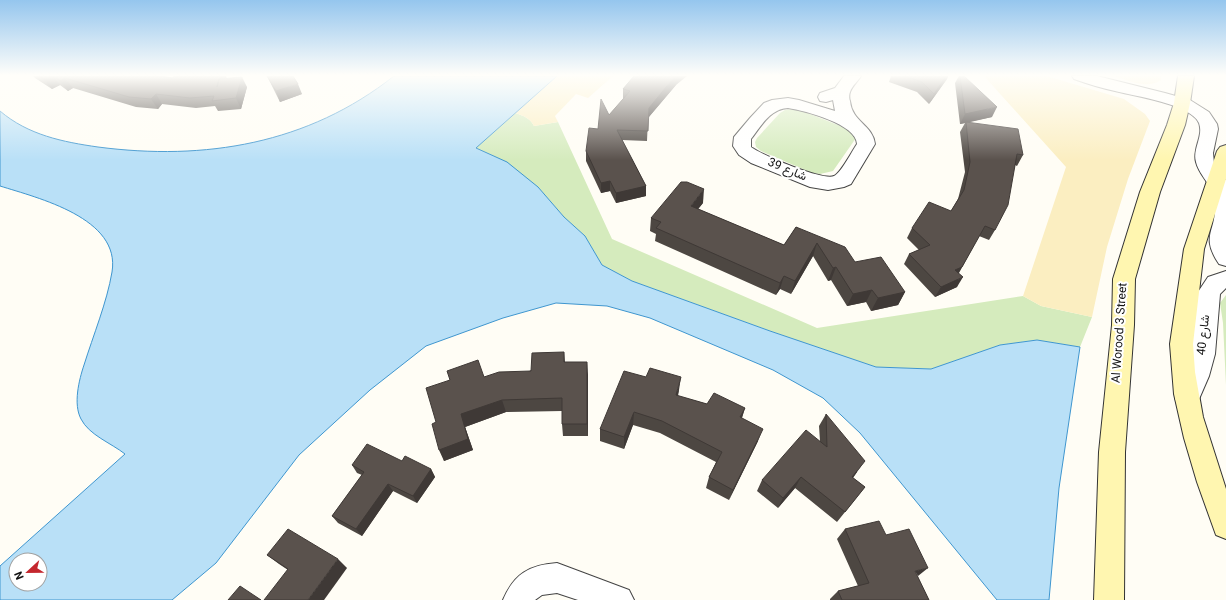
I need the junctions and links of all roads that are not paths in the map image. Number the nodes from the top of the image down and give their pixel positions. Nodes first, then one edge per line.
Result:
1 (780, 104) edge
2 (798, 104) edge
3 (842, 104) edge
4 (1153, 104) edge
5 (1182, 104) edge
6 (1184, 104) edge
7 (853, 124) junction
8 (1176, 125) junction
9 (1226, 151) edge
10 (1217, 181) junction
11 (1226, 258) edge
12 (1226, 280) edge
13 (1187, 398) junction
14 (1226, 525) edge
15 (518, 600) edge
16 (619, 600) edge
17 (1108, 600) edge

1 - 7 street, شارع 39
2 - 7 street, شارع 39
3 - 7 street, شارع 39
4 - 8 street
5 - 8 street, Al Worood 3 Street
6 - 10 street
8 - 17 street, Al Worood 3 Street
9 - 10 street
10 - 11 street
10 - 13 street
12 - 13 street, شارع 40
13 - 14 street
15 - 16 street

